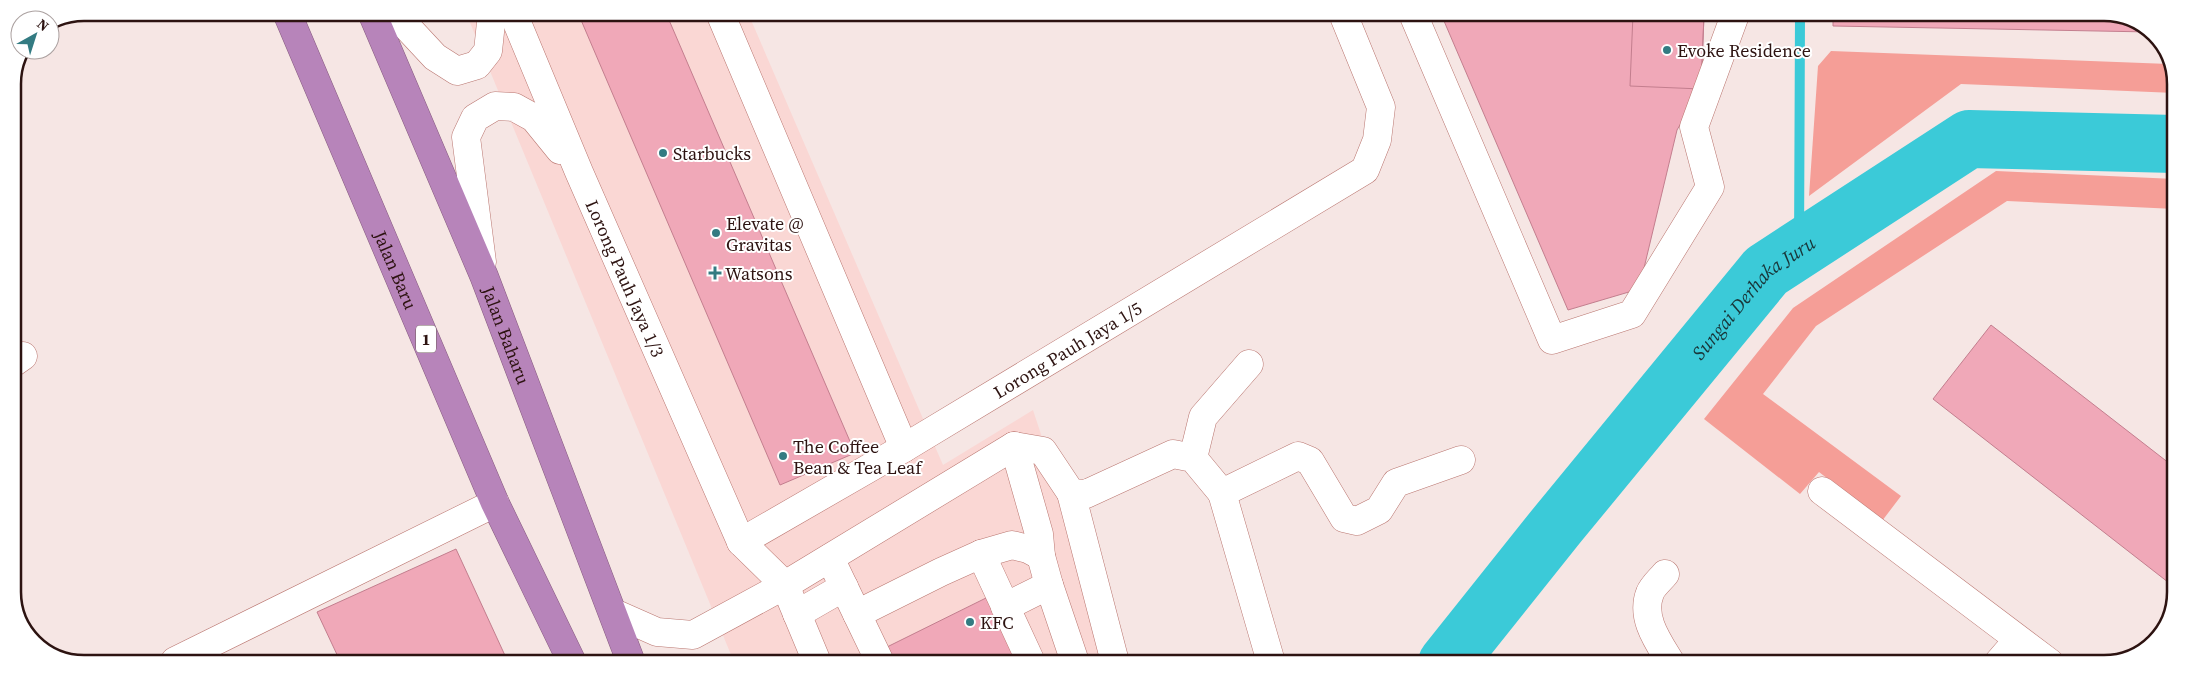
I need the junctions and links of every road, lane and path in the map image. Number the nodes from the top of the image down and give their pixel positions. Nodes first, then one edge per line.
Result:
1 (290, 21) edge
2 (375, 21) edge
3 (401, 21) edge
4 (491, 21) edge
5 (516, 21) edge
6 (723, 21) edge
7 (1346, 21) edge
8 (1415, 21) edge
9 (1732, 21) edge
10 (579, 172) junction
11 (484, 276) junction
12 (1249, 364) dead end
13 (1014, 446) junction
14 (904, 448) junction
15 (1193, 458) junction
16 (1461, 460) dead end
17 (1822, 491) dead end
18 (1071, 493) junction
19 (1222, 493) junction
20 (495, 503) junction
21 (741, 542) junction
22 (981, 554) junction
23 (1041, 556) junction
24 (830, 558) junction
25 (1664, 574) dead end
26 (785, 585) junction
27 (1049, 585) junction
28 (844, 587) junction
29 (1005, 607) junction
30 (614, 613) junction
31 (797, 614) junction
32 (857, 614) junction
33 (2017, 641) junction
34 (187, 655) edge
35 (569, 655) edge
36 (629, 655) edge
37 (814, 655) edge
38 (877, 655) edge
39 (1028, 655) edge
40 (1073, 655) edge
41 (1113, 655) edge
42 (1269, 655) edge
43 (1666, 655) edge
44 (2005, 655) edge
45 (2038, 655) edge

1 - 20 highway, Jalan Baru / 1
2 - 11 highway, Jalan Baharu
3 - 4 street
5 - 10 street, Lorong Pauh Jaya 1/3
6 - 14 street
7 - 14 street, Lorong Pauh Jaya 1/5
8 - 9 street
10 - 11 street
10 - 21 street, Lorong Pauh Jaya 1/3
11 - 30 highway, Jalan Baharu
12 - 15 street
13 - 18 street
13 - 23 street
13 - 24 street
14 - 21 street, Lorong Pauh Jaya 1/5
15 - 18 street
15 - 19 street
16 - 19 street
17 - 33 street
18 - 41 street
19 - 42 street
20 - 34 street
20 - 35 highway, Jalan Baru / 1
21 - 26 street
22 - 23 street
22 - 29 street
22 - 32 street
23 - 27 street
24 - 26 street
24 - 28 street
25 - 43 street
26 - 30 street
26 - 31 street
27 - 29 street
27 - 40 street
28 - 31 street
28 - 32 street
29 - 39 street
30 - 36 highway, Jalan Baharu
31 - 37 street
32 - 38 street
33 - 44 street
33 - 45 street

